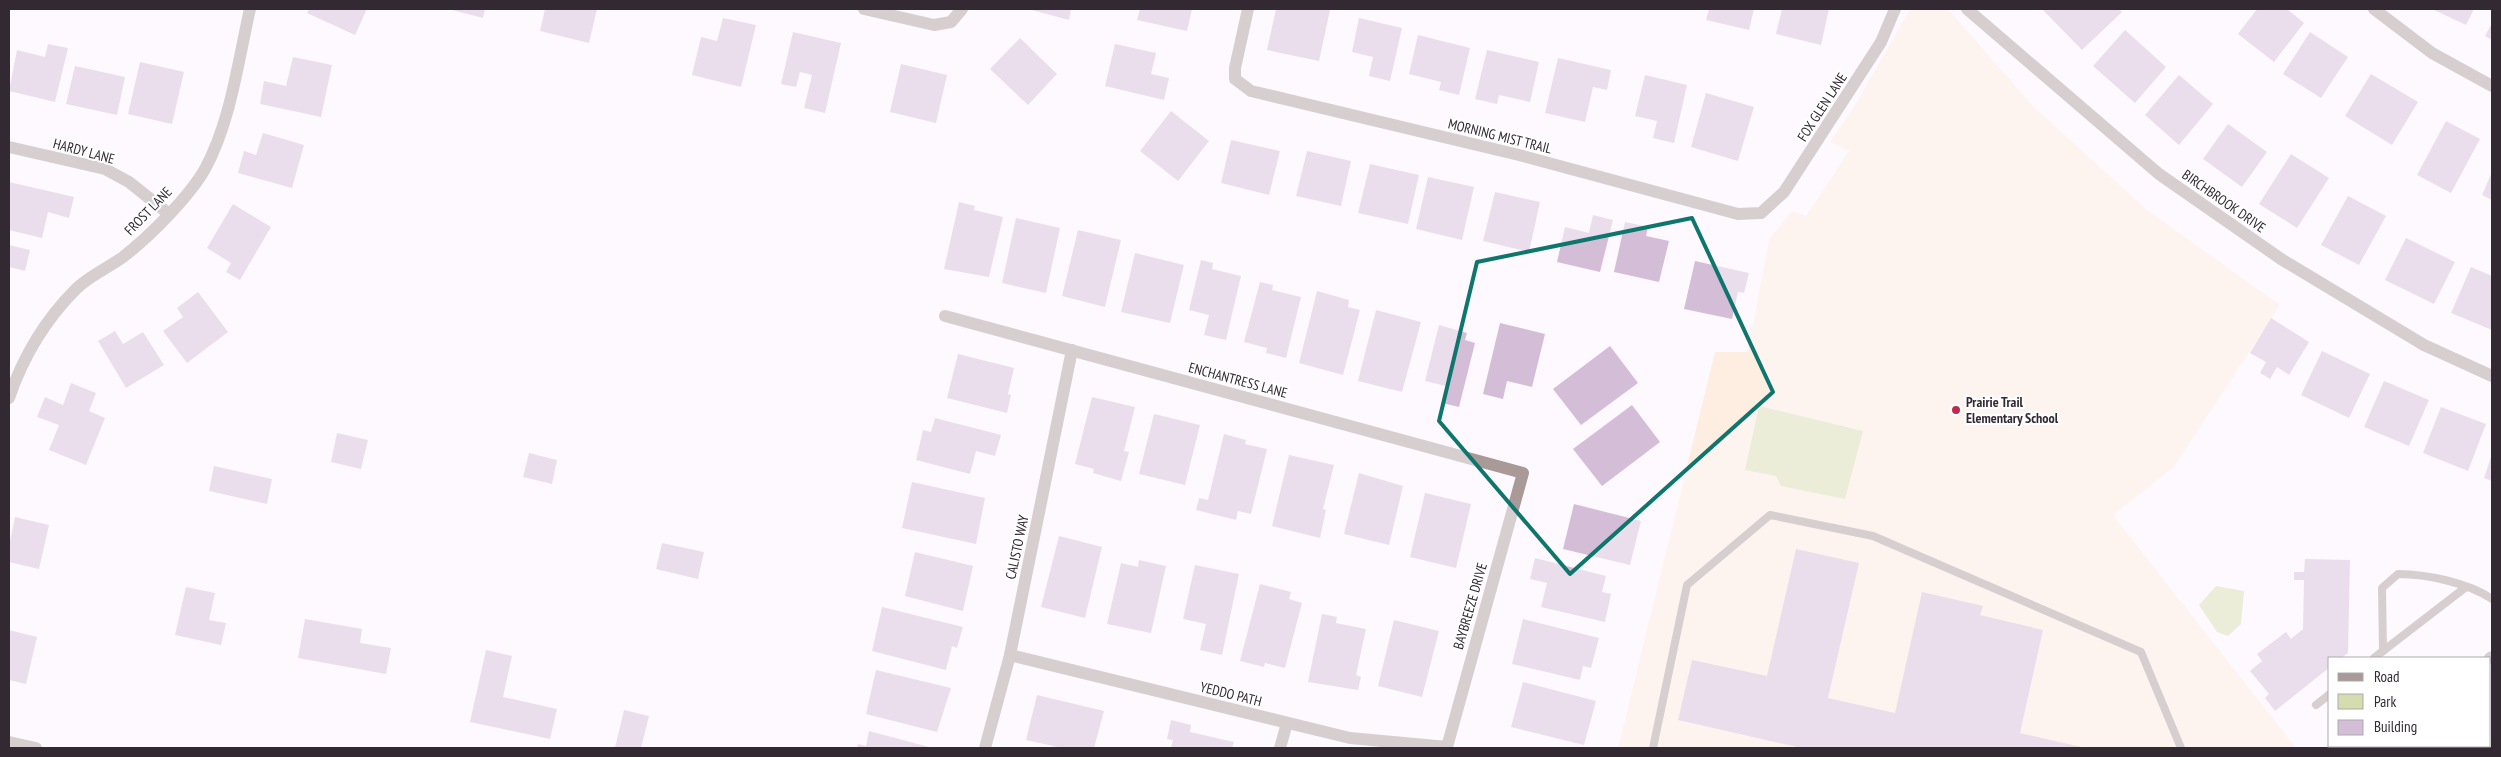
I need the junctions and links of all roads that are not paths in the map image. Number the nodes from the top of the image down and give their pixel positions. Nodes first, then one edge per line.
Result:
1 (250, 9) edge
2 (864, 9) edge
3 (962, 9) edge
4 (1248, 9) edge
5 (1895, 9) edge
6 (1966, 9) edge
7 (2374, 9) edge
8 (2492, 86) edge
9 (9, 147) edge
10 (1761, 212) joint
11 (169, 214) junction
12 (945, 316) dead end
13 (1072, 350) junction
14 (2492, 376) edge
15 (9, 398) edge
16 (1523, 473) joint
17 (2466, 588) junction
18 (2492, 599) edge
19 (2383, 651) junction
20 (1010, 655) junction
21 (2375, 657) edge
22 (2328, 696) edge
23 (2316, 705) dead end
24 (1287, 723) junction
25 (9, 742) edge
26 (1447, 747) joint
27 (36, 748) edge
28 (985, 748) edge
29 (1280, 748) edge
30 (1653, 748) edge
31 (2181, 748) edge

1 - 11 street, FROST LANE
2 - 3 street
4 - 10 street, MORNING MIST TRAIL
5 - 10 street, FOX GLEN LANE
6 - 14 street, BIRCHBROOK DRIVE
7 - 8 street
9 - 11 street, HARDY LANE
11 - 15 street, FROST LANE
12 - 13 street, ENCHANTRESS LANE
13 - 16 street, ENCHANTRESS LANE
13 - 20 street, CALISTO WAY
16 - 26 street, BAYBREEZE DRIVE
17 - 18 lane
17 - 19 lane
17 - 19 lane
19 - 21 lane
20 - 24 street, YEDDO PATH
20 - 28 street, CALISTO WAY
22 - 23 lane
24 - 26 street, YEDDO PATH
24 - 29 street
25 - 27 street
30 - 31 lane

